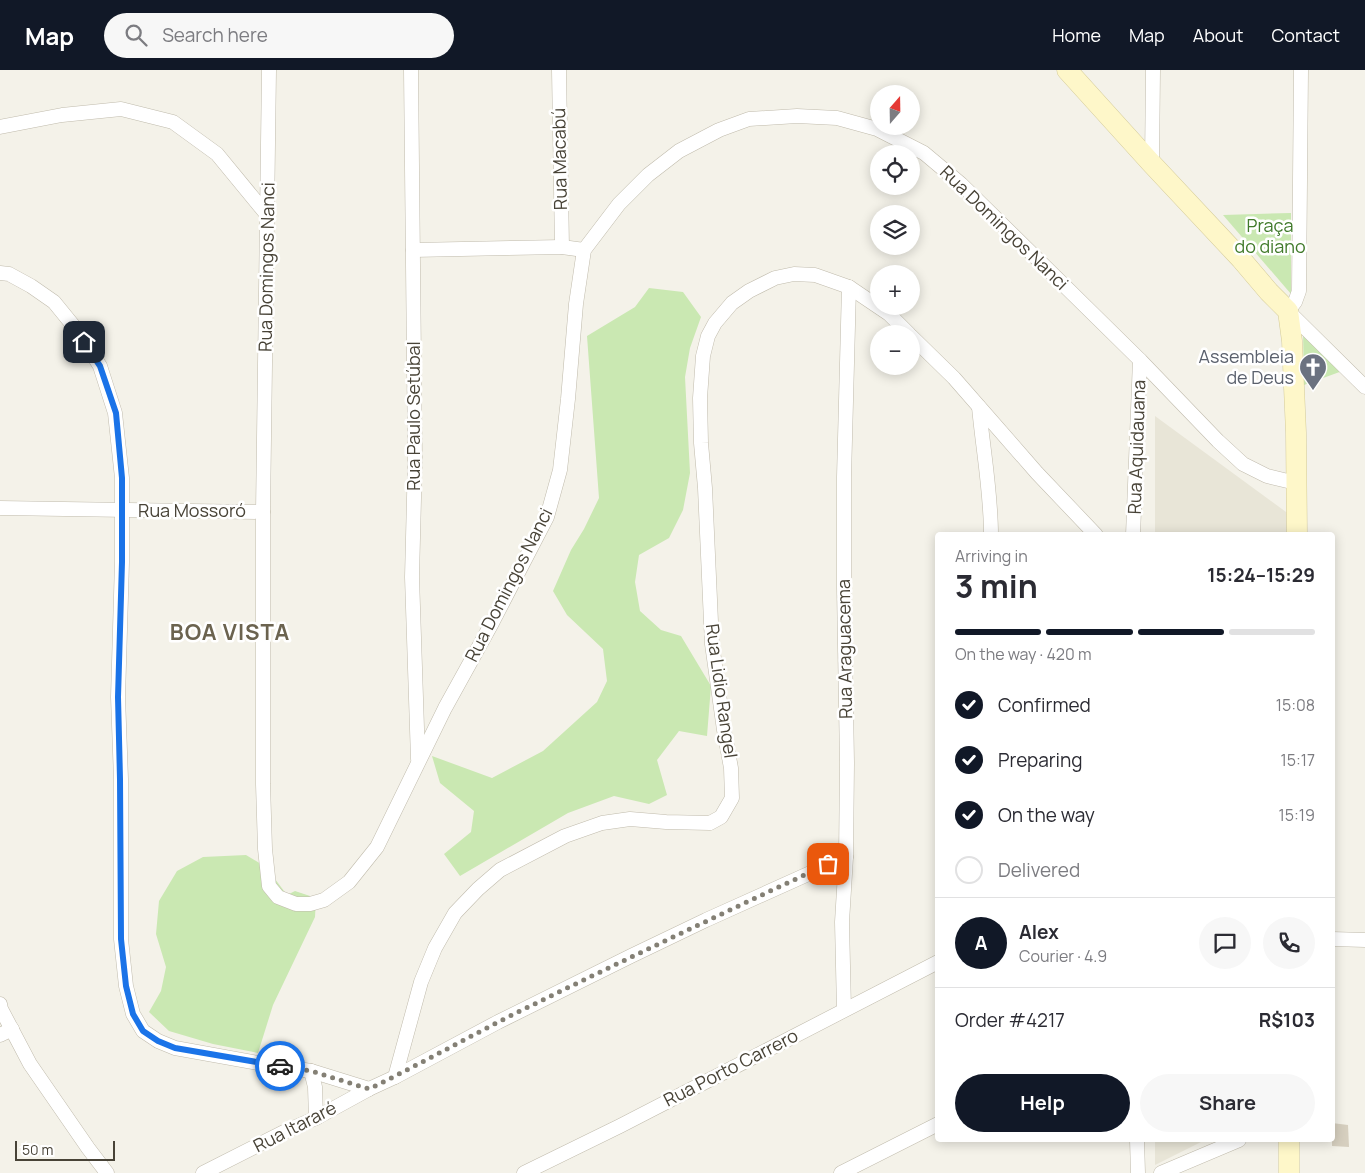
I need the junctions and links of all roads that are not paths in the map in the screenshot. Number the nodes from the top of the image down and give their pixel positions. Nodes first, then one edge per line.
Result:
1 (269, 70) edge
2 (412, 70) edge
3 (558, 70) edge
4 (1067, 70) edge
5 (1153, 70) edge
6 (1301, 70) edge
7 (0, 127) edge
8 (1152, 164) junction
9 (268, 216) junction
10 (562, 248) junction
11 (413, 250) junction
12 (584, 250) junction
13 (0, 273) edge
14 (849, 287) junction
15 (1288, 311) junction
16 (899, 325) edge
17 (920, 345) edge
18 (1140, 360) junction
19 (1365, 387) edge
20 (979, 407) junction
21 (1296, 483) junction
22 (0, 508) edge
23 (121, 511) junction
24 (263, 512) junction
25 (991, 532) edge
26 (1093, 532) edge
27 (1133, 532) edge
28 (1297, 532) edge
29 (418, 762) junction
30 (846, 856) junction
31 (1335, 939) edge
32 (1365, 940) edge
33 (935, 964) edge
34 (0, 1004) edge
35 (844, 1010) junction
36 (6, 1032) edge
37 (311, 1071) junction
38 (395, 1076) junction
39 (369, 1089) junction
40 (316, 1118) junction
41 (935, 1126) edge
42 (1137, 1142) edge
43 (1234, 1142) edge
44 (1289, 1142) edge
45 (107, 1173) edge
46 (203, 1173) edge
47 (524, 1173) edge
48 (841, 1173) edge
49 (1138, 1173) edge
50 (1161, 1173) edge
51 (1289, 1173) edge

1 - 9 street, Rua Domingos Nanci
2 - 11 street, Rua Paulo Setúbal
3 - 10 street, Rua Macabú
4 - 8 main road
5 - 8 street
6 - 15 street
7 - 9 street
8 - 15 main road
9 - 24 street, Rua Domingos Nanci
10 - 11 street
10 - 12 street
11 - 29 street, Rua Paulo Setúbal
12 - 18 street, Rua Domingos Nanci
12 - 29 street, Rua Domingos Nanci
13 - 23 street
14 - 16 street, Rua Lidio Rangel
14 - 30 street, Rua Araguacema
14 - 38 street, Rua Lidio Rangel
15 - 19 street
15 - 21 main road
17 - 20 street
18 - 21 street, Rua Domingos Nanci
18 - 27 street, Rua Aquidauana
20 - 25 street
20 - 26 street
21 - 28 main road
22 - 23 street, Rua Mossoró
23 - 24 street, Rua Mossoró
23 - 37 street
24 - 29 street, Rua Domingos Nanci
30 - 35 street, Rua Araguacema
30 - 38 street, Rua Itararé
31 - 32 street
33 - 35 street, Rua Porto Carrero
34 - 36 street
35 - 47 street, Rua Porto Carrero
36 - 45 street
37 - 39 street
37 - 40 street
38 - 39 street, Rua Itararé
39 - 40 street, Rua Itararé
40 - 46 street, Rua Itararé
41 - 48 street
42 - 49 street
43 - 50 street
44 - 51 main road

